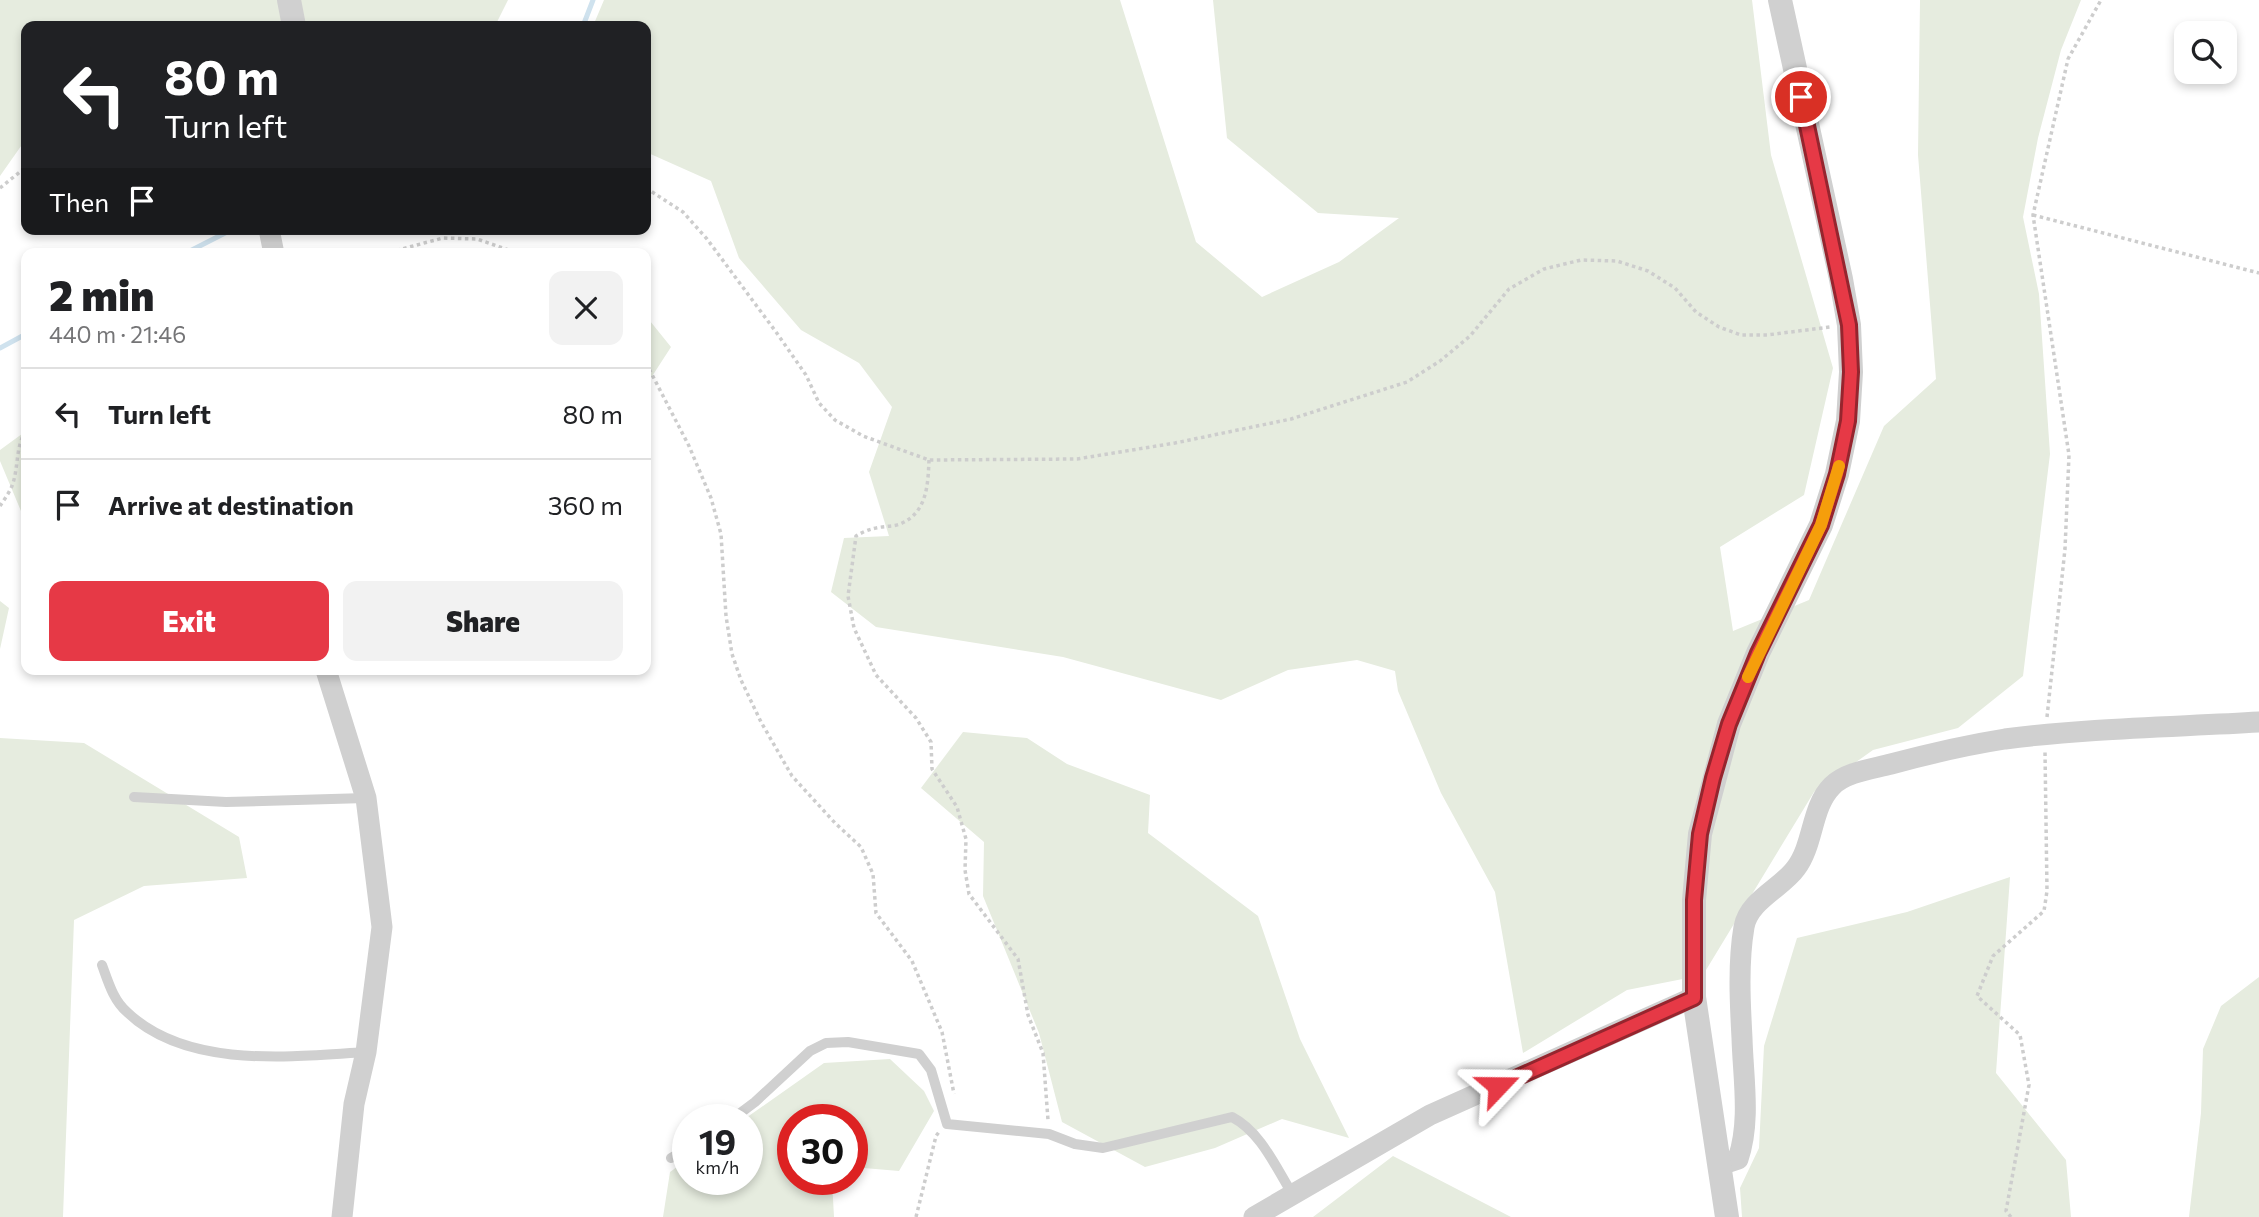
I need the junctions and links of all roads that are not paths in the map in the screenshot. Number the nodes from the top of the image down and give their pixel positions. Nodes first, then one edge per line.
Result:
1 (289, 0) edge
2 (1780, 0) edge
3 (293, 21) edge
4 (328, 675) edge
5 (2259, 722) edge
6 (134, 797) dead end
7 (366, 798) junction
8 (102, 965) dead end
9 (1694, 998) junction
10 (366, 1052) junction
11 (752, 1104) edge
12 (1720, 1165) junction
13 (1293, 1195) junction
14 (342, 1217) edge
15 (1254, 1217) edge
16 (1727, 1217) edge

1 - 3 street
2 - 9 street
4 - 7 street
5 - 12 street
6 - 7 lane
7 - 10 street
8 - 10 lane
9 - 12 street
9 - 13 street
10 - 14 street
11 - 13 lane
12 - 16 street
13 - 15 street

